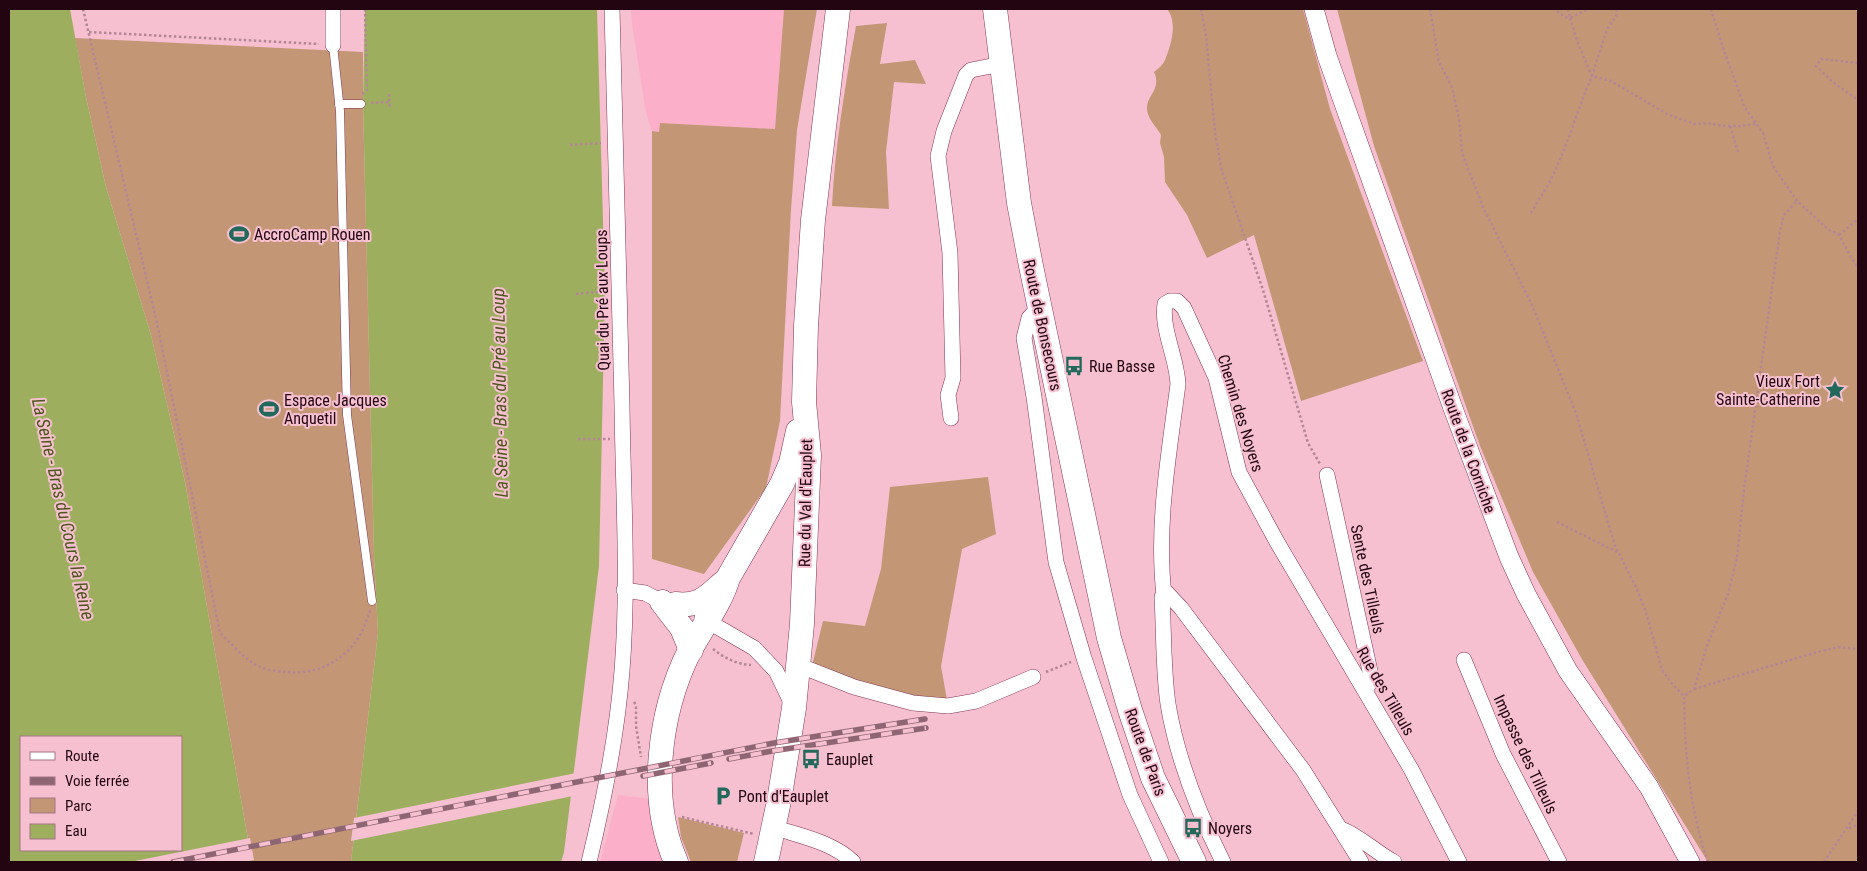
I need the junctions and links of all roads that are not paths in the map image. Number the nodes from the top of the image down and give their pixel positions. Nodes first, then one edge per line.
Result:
1 (333, 9) edge
2 (612, 9) edge
3 (838, 9) edge
4 (995, 9) edge
5 (1314, 9) edge
6 (333, 45) joint
7 (1002, 64) junction
8 (339, 104) junction
9 (361, 104) road end
10 (1040, 306) junction
11 (804, 402) junction
12 (951, 418) dead end
13 (1327, 475) road end
14 (1277, 542) joint
15 (728, 578) junction
16 (624, 590) junction
17 (1164, 595) junction
18 (372, 601) road end
19 (669, 603) junction
20 (707, 620) junction
21 (1109, 638) joint
22 (691, 650) junction
23 (1464, 660) dead end
24 (798, 665) junction
25 (1034, 677) road end
26 (1365, 690) junction
27 (794, 708) junction
28 (1341, 829) junction
29 (772, 832) junction
30 (589, 862) edge
31 (676, 862) edge
32 (766, 862) edge
33 (853, 862) edge
34 (1162, 862) edge
35 (1194, 862) edge
36 (1223, 862) edge
37 (1361, 862) edge
38 (1394, 862) edge
39 (1459, 862) edge
40 (1559, 862) edge
41 (1690, 862) edge

1 - 6 street
2 - 16 street, Quai du Pré aux Loups
3 - 11 main road
4 - 7 main road, Route de Bonsecours
5 - 41 street, Route de la Corniche
6 - 8 lane
7 - 10 main road, Route de Bonsecours
7 - 12 street
8 - 9 lane
8 - 18 lane
10 - 21 main road, Route de Bonsecours
10 - 34 street
11 - 15 main road, Rue du Val d'Eauplet
11 - 24 main road, Rue du Val d'Eauplet
13 - 26 street, Sente des Tilleuls
14 - 17 street, Chemin des Noyers
14 - 26 street, Rue des Tilleuls
15 - 19 main road
15 - 20 main road, Rue du Val d'Eauplet
16 - 19 street
16 - 30 street, Quai du Pré aux Loups
17 - 28 street
17 - 36 street, Chemin des Noyers
19 - 20 street
19 - 22 main road
20 - 22 main road, Rue du Val d'Eauplet
20 - 27 street
21 - 35 main road, Route de Paris
22 - 31 main road, Rue du Val d'Eauplet
23 - 40 street, Impasse des Tilleuls
24 - 25 street
24 - 27 main road, Rue du Val d'Eauplet
26 - 39 street, Rue des Tilleuls
27 - 29 main road, Rue du Val d'Eauplet
28 - 37 street
28 - 38 street
29 - 32 main road, Rue du Val d'Eauplet
29 - 33 street

